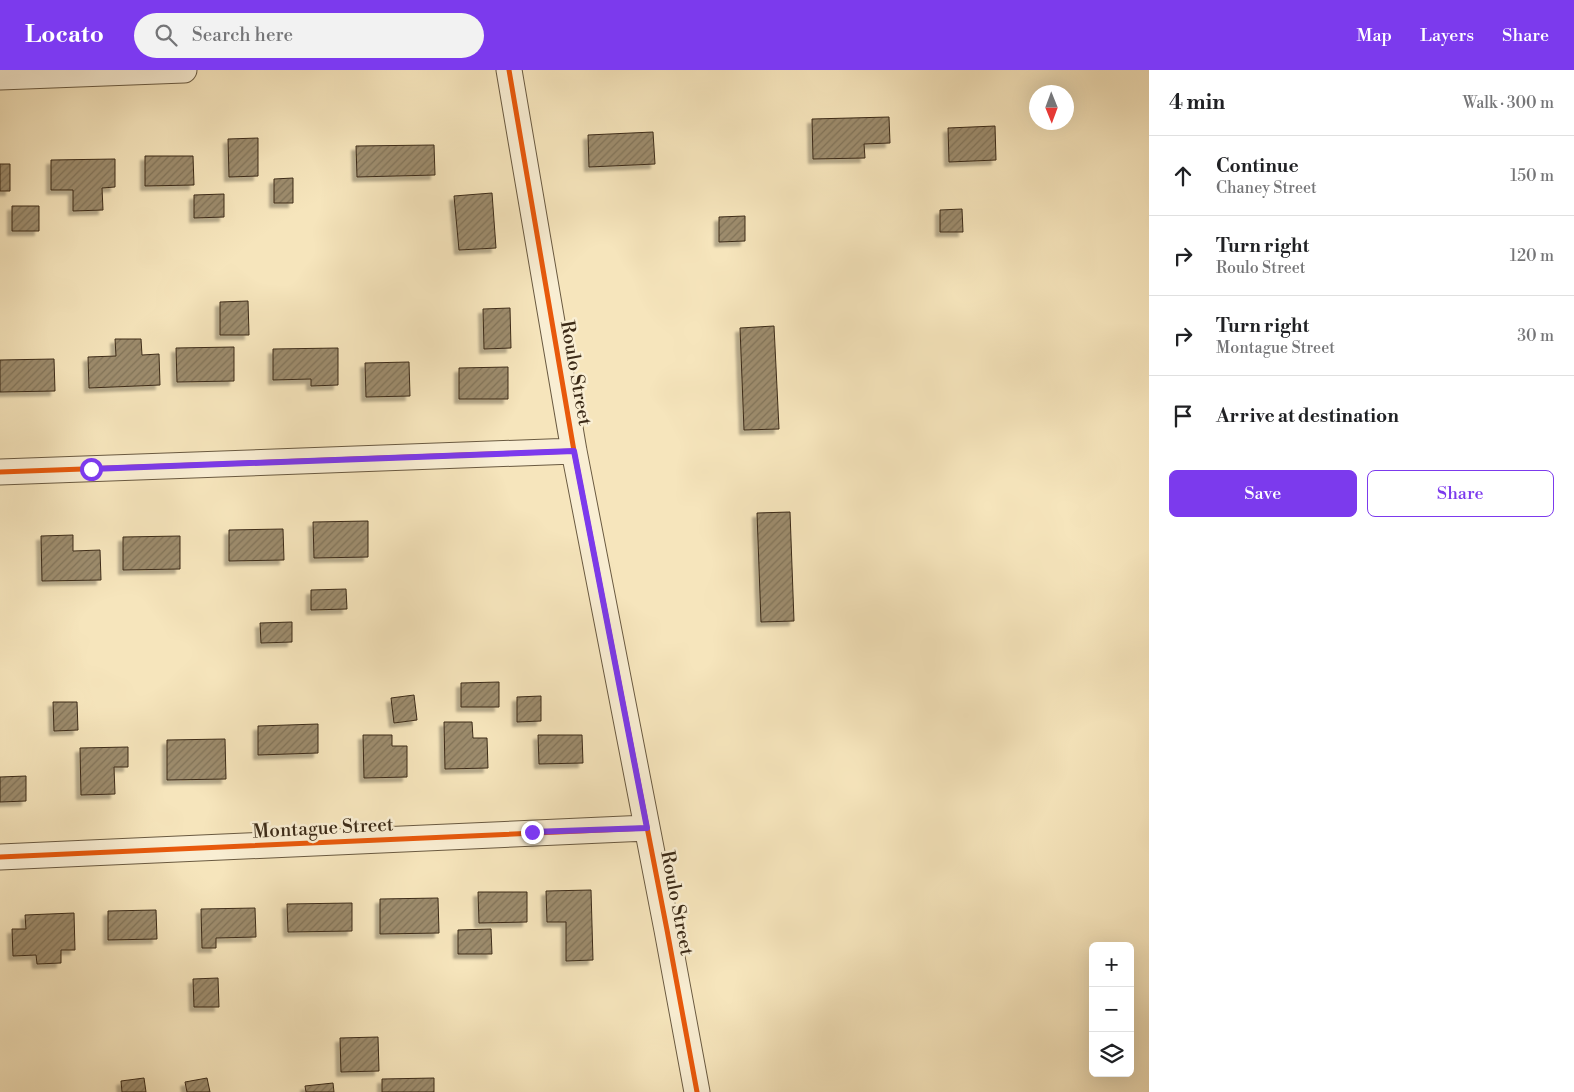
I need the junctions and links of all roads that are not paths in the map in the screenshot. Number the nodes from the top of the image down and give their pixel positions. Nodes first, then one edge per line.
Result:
1 (184, 70) edge
2 (509, 70) edge
3 (0, 77) edge
4 (574, 451) junction
5 (0, 472) edge
6 (647, 828) junction
7 (0, 857) edge
8 (697, 1092) edge

1 - 3 street
2 - 4 street, Roulo Street
4 - 5 street
4 - 6 street, Roulo Street
6 - 7 street, Montague Street
6 - 8 street, Roulo Street

